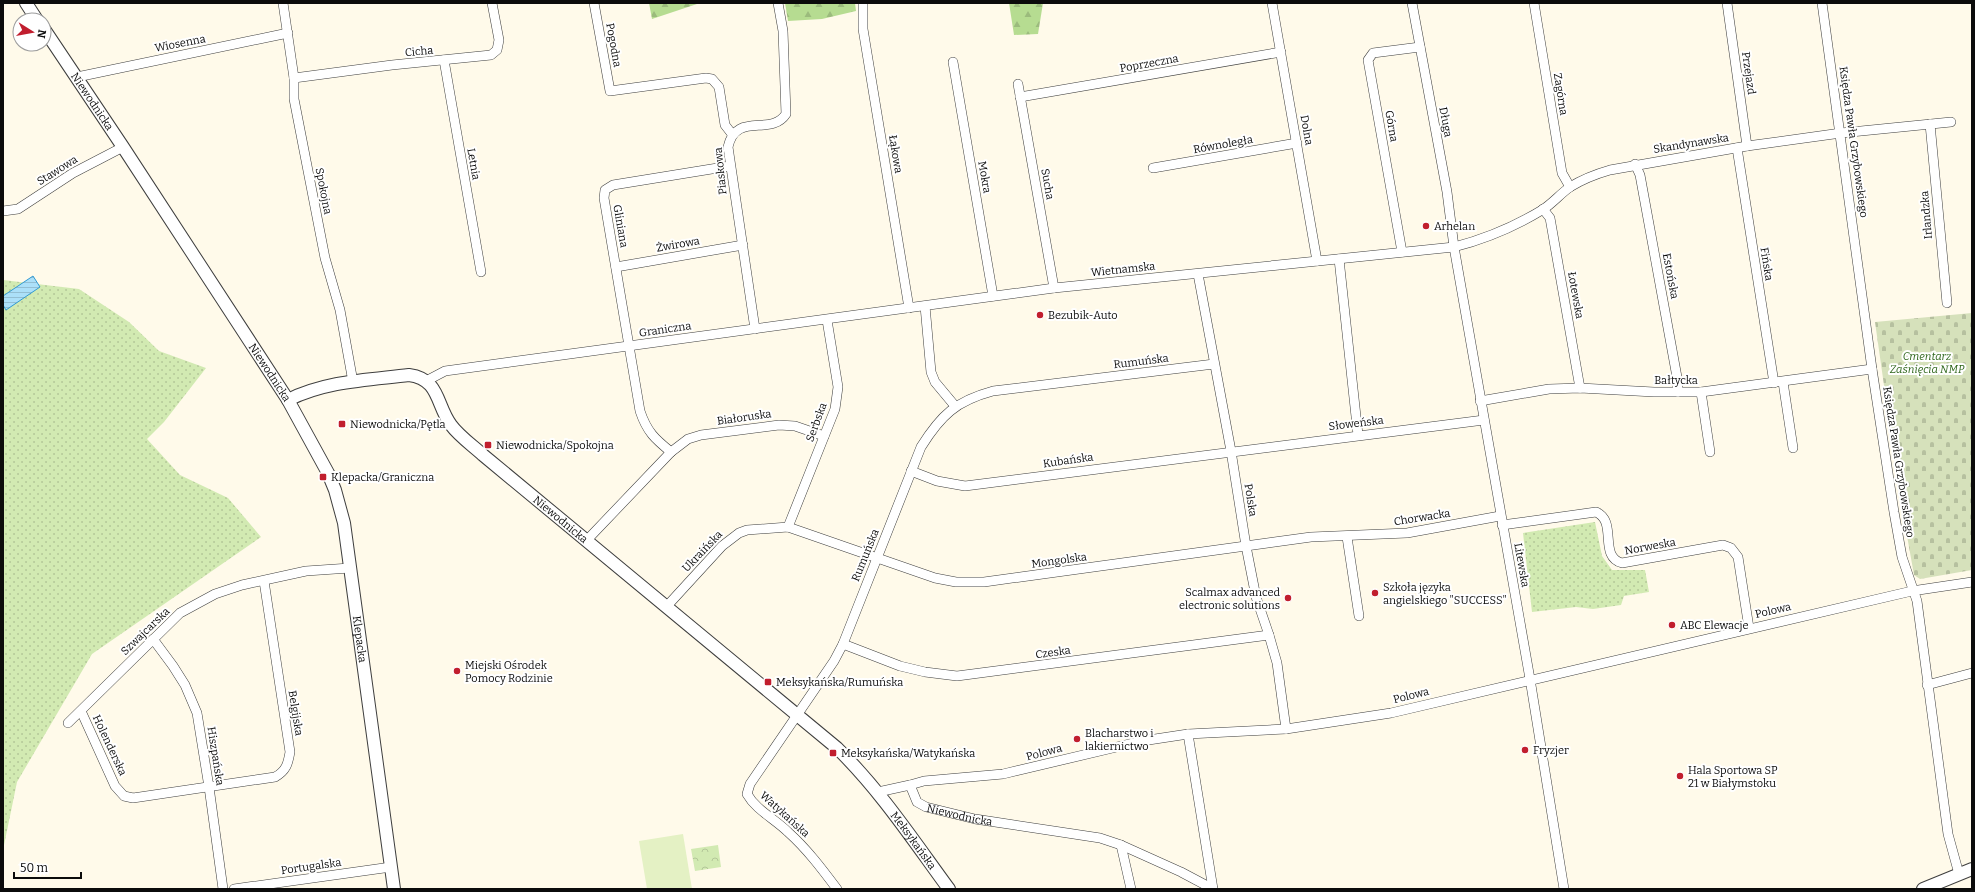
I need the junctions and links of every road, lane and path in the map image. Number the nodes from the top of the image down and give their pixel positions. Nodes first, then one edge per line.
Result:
1 (26, 3) edge
2 (283, 3) edge
3 (492, 3) edge
4 (594, 3) edge
5 (778, 3) edge
6 (862, 3) edge
7 (1272, 3) edge
8 (1412, 3) edge
9 (1534, 3) edge
10 (1727, 3) edge
11 (1822, 3) edge
12 (32, 12) edge
13 (288, 33) junction
14 (52, 41) edge
15 (1420, 47) junction
16 (1281, 52) junction
17 (444, 60) junction
18 (954, 62) dead end
19 (77, 77) junction
20 (294, 78) junction
21 (1018, 84) dead end
22 (1020, 97) junction
23 (1950, 122) dead end
24 (1930, 124) junction
25 (1841, 133) junction
26 (732, 134) junction
27 (1297, 143) junction
28 (1747, 146) junction
29 (124, 147) junction
30 (1737, 148) junction
31 (1635, 164) junction
32 (730, 166) junction
33 (1153, 168) dead end
34 (1570, 187) junction
35 (1543, 209) junction
36 (3, 211) edge
37 (743, 245) junction
38 (1454, 247) junction
39 (1402, 252) junction
40 (1340, 259) junction
41 (1317, 261) junction
42 (616, 267) junction
43 (481, 272) dead end
44 (1198, 274) junction
45 (1054, 288) junction
46 (993, 296) junction
47 (1947, 303) dead end
48 (925, 306) junction
49 (909, 308) junction
50 (827, 320) junction
51 (755, 329) junction
52 (629, 346) junction
53 (1214, 364) junction
54 (1872, 369) junction
55 (426, 381) junction
56 (353, 382) junction
57 (1779, 382) junction
58 (1580, 388) junction
59 (1678, 392) junction
60 (1701, 392) junction
61 (288, 400) junction
62 (1480, 401) junction
63 (955, 406) junction
64 (1484, 420) junction
65 (1358, 435) junction
66 (824, 436) junction
67 (1793, 448) dead end
68 (1230, 451) junction
69 (671, 452) junction
70 (1710, 452) dead end
71 (911, 471) junction
72 (1501, 520) junction
73 (788, 526) junction
74 (1347, 536) junction
75 (587, 540) junction
76 (1246, 546) junction
77 (878, 557) junction
78 (350, 568) junction
79 (264, 581) junction
80 (1972, 582) edge
81 (1912, 591) junction
82 (667, 606) junction
83 (1359, 616) dead end
84 (1749, 628) junction
85 (1270, 635) junction
86 (153, 639) junction
87 (843, 644) junction
88 (1972, 673) edge
89 (1530, 679) junction
90 (1927, 685) junction
91 (81, 711) junction
92 (797, 714) junction
93 (68, 724) dead end
94 (1286, 729) junction
95 (1188, 734) junction
96 (910, 785) junction
97 (209, 787) junction
98 (878, 792) junction
99 (1121, 845) junction
100 (391, 867) junction
101 (1972, 869) edge
102 (1959, 874) junction
103 (223, 889) edge
104 (234, 889) edge
105 (394, 889) edge
106 (836, 889) edge
107 (949, 889) edge
108 (1132, 889) edge
109 (1213, 889) edge
110 (1564, 889) edge
111 (1923, 889) edge

1 - 12 street
2 - 13 street, Spokojna
3 - 17 street, Cicha
4 - 26 street, Pogodna
5 - 26 street, Piaskowa
6 - 49 street, Łąkowa
7 - 16 street, Dolna
8 - 15 street, Długa
9 - 34 street, Zagórna
10 - 28 street, Przejazd
11 - 25 street, Księdza Pawła Grzybowskiego
13 - 19 street, Wiosenna
13 - 20 street, Spokojna
14 - 19 street, Niewodnicka
15 - 38 street, Długa
15 - 39 street, Górna
16 - 22 street, Poprzeczna
16 - 27 street, Dolna
17 - 20 street, Cicha
17 - 43 street, Letnia
18 - 46 street, Mokra
19 - 29 street, Niewodnicka
20 - 56 street, Spokojna
21 - 22 street, Sucha
22 - 45 street, Sucha
23 - 24 street, Skandynawska
24 - 25 street, Skandynawska
24 - 47 street, Irlandzka
25 - 28 street, Skandynawska
25 - 54 street, Księdza Pawła Grzybowskiego
26 - 32 street, Piaskowa
27 - 33 street, Równoległa
27 - 41 street, Dolna
28 - 30 street, Skandynawska
29 - 36 street, Stawowa
29 - 61 street, Niewodnicka
30 - 31 street, Skandynawska
30 - 57 street, Fińska
31 - 34 street, Skandynawska
31 - 59 street, Estońska
32 - 37 street, Piaskowa
32 - 42 street, Gliniana
34 - 35 street, Skandynawska
35 - 38 street, Skandynawska
35 - 58 street, Łotewska
37 - 42 street, Żwirowa
37 - 51 street, Piaskowa
38 - 39 street, Wietnamska
38 - 62 street, Litewska
39 - 40 street, Wietnamska
40 - 41 street, Wietnamska
40 - 65 street
41 - 44 street, Wietnamska
42 - 52 street, Gliniana
44 - 45 street, Wietnamska
44 - 53 street, Polska
45 - 46 street, Wietnamska
46 - 48 street, Wietnamska
48 - 49 street, Wietnamska
48 - 63 street
49 - 50 street, Graniczna
50 - 51 street, Graniczna
50 - 66 street, Serbska
51 - 52 street, Graniczna
52 - 55 street, Graniczna
52 - 69 street
53 - 63 street, Rumuńska
53 - 68 street, Polska
54 - 57 street, Bałtycka
54 - 81 street, Księdza Pawła Grzybowskiego
55 - 56 street, Niewodnicka
55 - 75 street, Niewodnicka
56 - 61 street, Niewodnicka
57 - 60 street, Bałtycka
57 - 67 street, Fińska
58 - 59 street, Bałtycka
58 - 62 street, Bałtycka
59 - 60 street, Bałtycka
60 - 70 street
61 - 78 street, Klepacka
62 - 64 street, Litewska
63 - 71 street, Rumuńska
64 - 65 street, Słoweńska
64 - 72 street, Litewska
65 - 68 street, Słoweńska
66 - 69 street, Białoruska
66 - 73 street, Serbska
68 - 71 street, Kubańska
68 - 76 street, Polska
69 - 75 street, Białoruska
71 - 77 street, Rumuńska
72 - 74 street, Chorwacka
72 - 84 street, Norweska
72 - 89 street, Litewska
73 - 77 street, Ukraińska
73 - 82 street, Ukraińska
74 - 76 street, Chorwacka
74 - 83 street
75 - 82 street, Niewodnicka
76 - 77 street, Mongolska
76 - 85 street, Polska
77 - 87 street, Rumuńska
78 - 79 street, Szwajcarska
78 - 100 street, Klepacka
79 - 86 street, Szwajcarska
79 - 97 street, Belgijska
80 - 81 street, Polowa
81 - 84 street, Polowa
81 - 90 street, Księdza Pawła Grzybowskiego
82 - 92 street, Niewodnicka
84 - 89 street, Polowa
85 - 87 street, Czeska
85 - 94 street, Polska
86 - 91 street, Szwajcarska
86 - 97 street, Hiszpańska
87 - 92 street, Rumuńska
88 - 90 street
89 - 94 street, Polowa
89 - 110 street, Litewska
90 - 102 street, Księdza Pawła Grzybowskiego
91 - 93 street, Szwajcarska
91 - 97 street, Holenderska
92 - 98 street, Niewodnicka
92 - 106 street, Watykańska
94 - 95 street, Polowa
95 - 96 street, Polowa
95 - 109 street
96 - 98 street
96 - 99 street, Niewodnicka
97 - 103 street, Hiszpańska
98 - 107 street, Meksykańska
99 - 108 street
99 - 109 street, Niewodnicka
100 - 104 street, Portugalska
100 - 105 street, Klepacka
101 - 102 street
102 - 111 street

